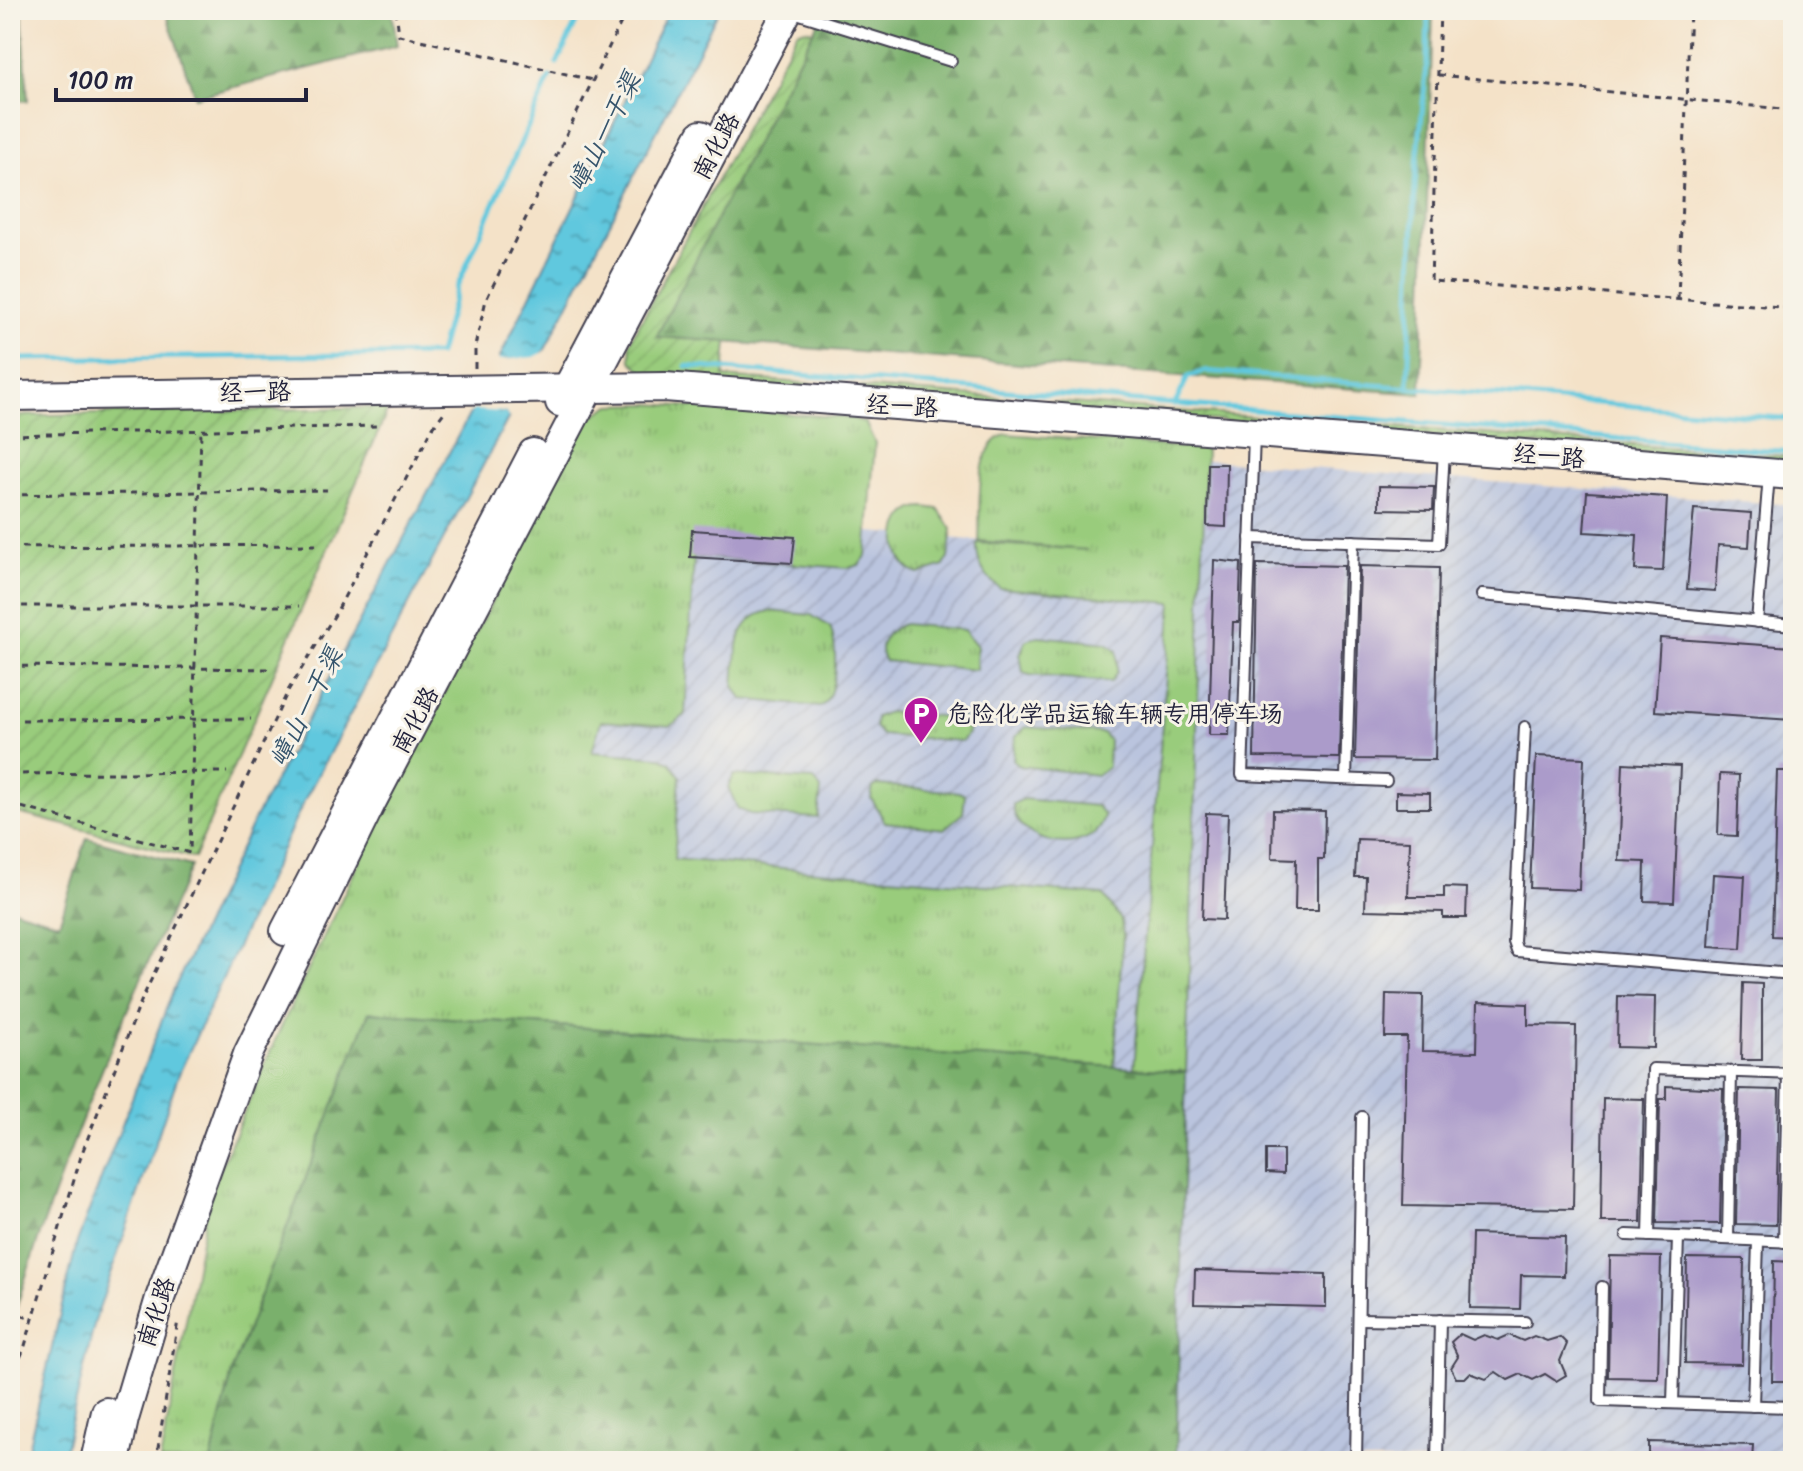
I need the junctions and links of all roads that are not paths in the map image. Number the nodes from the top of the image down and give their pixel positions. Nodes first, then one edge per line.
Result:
1 (766, 10) edge
2 (788, 10) edge
3 (951, 61) dead end
4 (566, 388) junction
5 (10, 396) edge
6 (1254, 433) junction
7 (1444, 447) junction
8 (1781, 474) edge
9 (1250, 538) junction
10 (1353, 541) junction
11 (1482, 595) dead end
12 (1757, 622) junction
13 (1793, 625) edge
14 (1525, 727) dead end
15 (1346, 779) junction
16 (1386, 781) dead end
17 (1793, 974) edge
18 (1731, 1072) junction
19 (1791, 1074) edge
20 (1362, 1117) dead end
21 (1627, 1235) dead end
22 (1649, 1236) junction
23 (1678, 1237) junction
24 (1728, 1239) junction
25 (1758, 1241) junction
26 (1788, 1242) edge
27 (1602, 1287) dead end
28 (1359, 1319) junction
29 (1440, 1320) junction
30 (1525, 1322) dead end
31 (1673, 1403) junction
32 (1753, 1406) junction
33 (1793, 1407) edge
34 (95, 1461) edge
35 (115, 1461) edge
36 (1356, 1461) edge
37 (1437, 1461) edge

1 - 4 main road, 南化路
2 - 3 lane
2 - 4 main road, 南化路
4 - 5 main road, 经一路
4 - 6 main road, 经一路
4 - 34 main road, 南化路
4 - 35 main road, 南化路
6 - 7 main road, 经一路
6 - 9 lane
7 - 8 main road, 经一路
7 - 10 lane
8 - 12 lane
9 - 10 lane
9 - 15 lane
10 - 15 lane
11 - 12 lane
12 - 13 lane
14 - 17 lane
15 - 16 lane
18 - 19 lane
18 - 22 lane
18 - 24 lane
19 - 26 lane
20 - 28 lane
21 - 22 lane
22 - 23 lane
23 - 24 lane
23 - 31 lane
24 - 25 lane
25 - 26 lane
25 - 32 lane
27 - 31 lane
28 - 29 lane
28 - 36 lane
29 - 30 lane
29 - 37 lane
31 - 32 lane
32 - 33 lane

